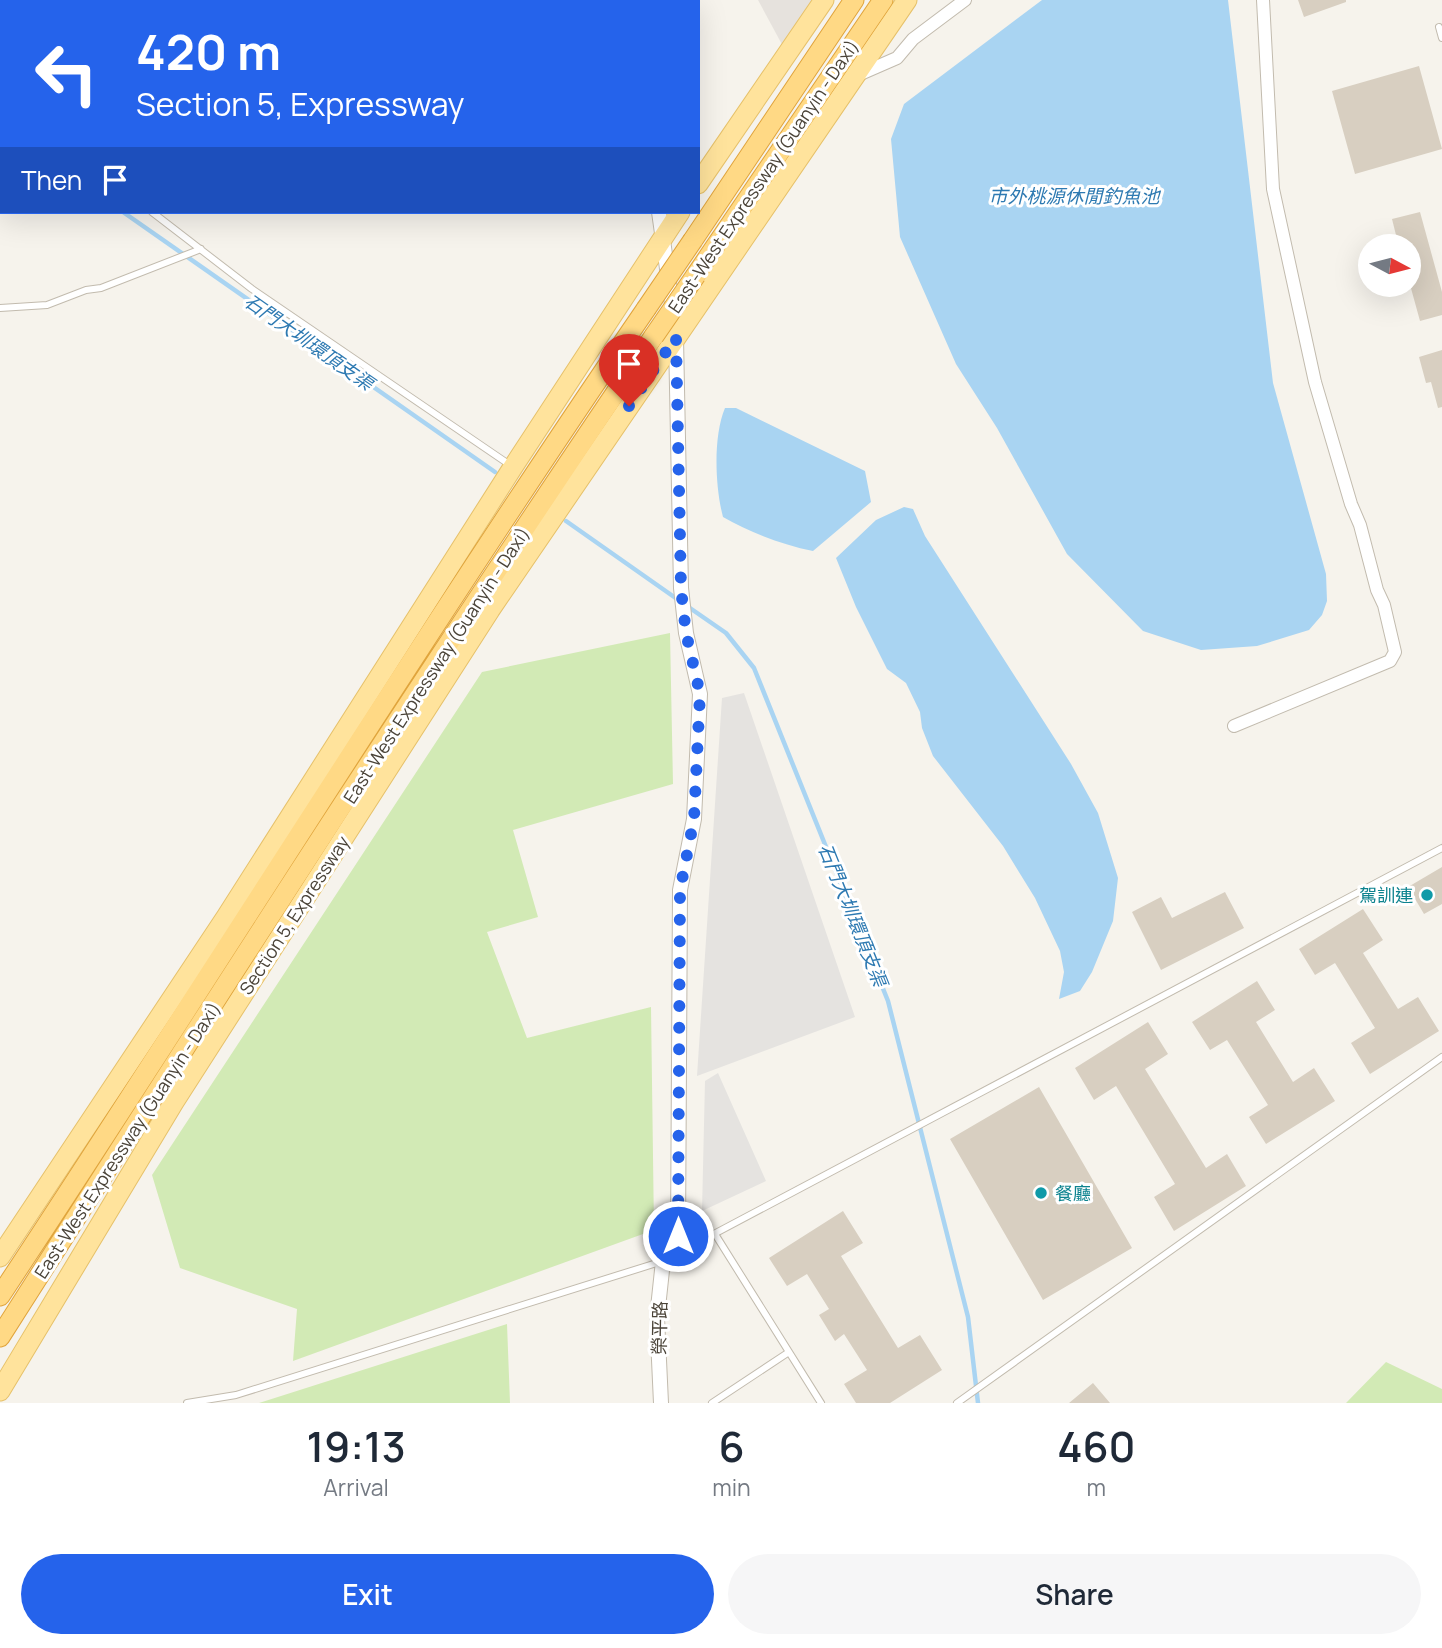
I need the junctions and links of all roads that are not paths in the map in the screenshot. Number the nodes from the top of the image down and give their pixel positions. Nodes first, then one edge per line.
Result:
1 (824, 0) edge
2 (853, 0) edge
3 (883, 0) edge
4 (907, 0) edge
5 (965, 0) edge
6 (1263, 0) edge
7 (1439, 27) dead end
8 (1442, 38) edge
9 (855, 77) junction
10 (700, 181) edge
11 (154, 214) edge
12 (659, 214) edge
13 (679, 214) edge
14 (664, 235) junction
15 (197, 251) junction
16 (0, 308) edge
17 (676, 337) junction
18 (513, 467) junction
19 (1234, 726) dead end
20 (1442, 848) edge
21 (1442, 1057) edge
22 (715, 1234) junction
23 (0, 1257) edge
24 (663, 1261) junction
25 (0, 1296) edge
26 (0, 1337) edge
27 (789, 1352) junction
28 (1, 1389) edge
29 (187, 1403) edge
30 (661, 1403) edge
31 (712, 1403) edge
32 (821, 1403) edge
33 (957, 1403) edge

1 - 10 main road
2 - 25 highway, East-West Expressway (Guanyin - Daxi), bridge
3 - 26 highway, East-West Expressway (Guanyin - Daxi), bridge
4 - 9 main road, Section 5, Expressway
5 - 9 street
6 - 19 street
7 - 8 lane
9 - 17 main road, Section 5, Expressway
11 - 15 lane
12 - 14 street, 榮平路
13 - 14 main road
14 - 17 street, 榮平路
14 - 18 main road
15 - 16 lane
15 - 18 lane
17 - 24 street, 榮平路
17 - 28 main road, Section 5, Expressway
18 - 23 main road
20 - 22 lane
21 - 33 lane
22 - 24 lane
22 - 27 lane
24 - 29 lane
24 - 30 street, 榮平路
27 - 31 lane
27 - 32 lane

